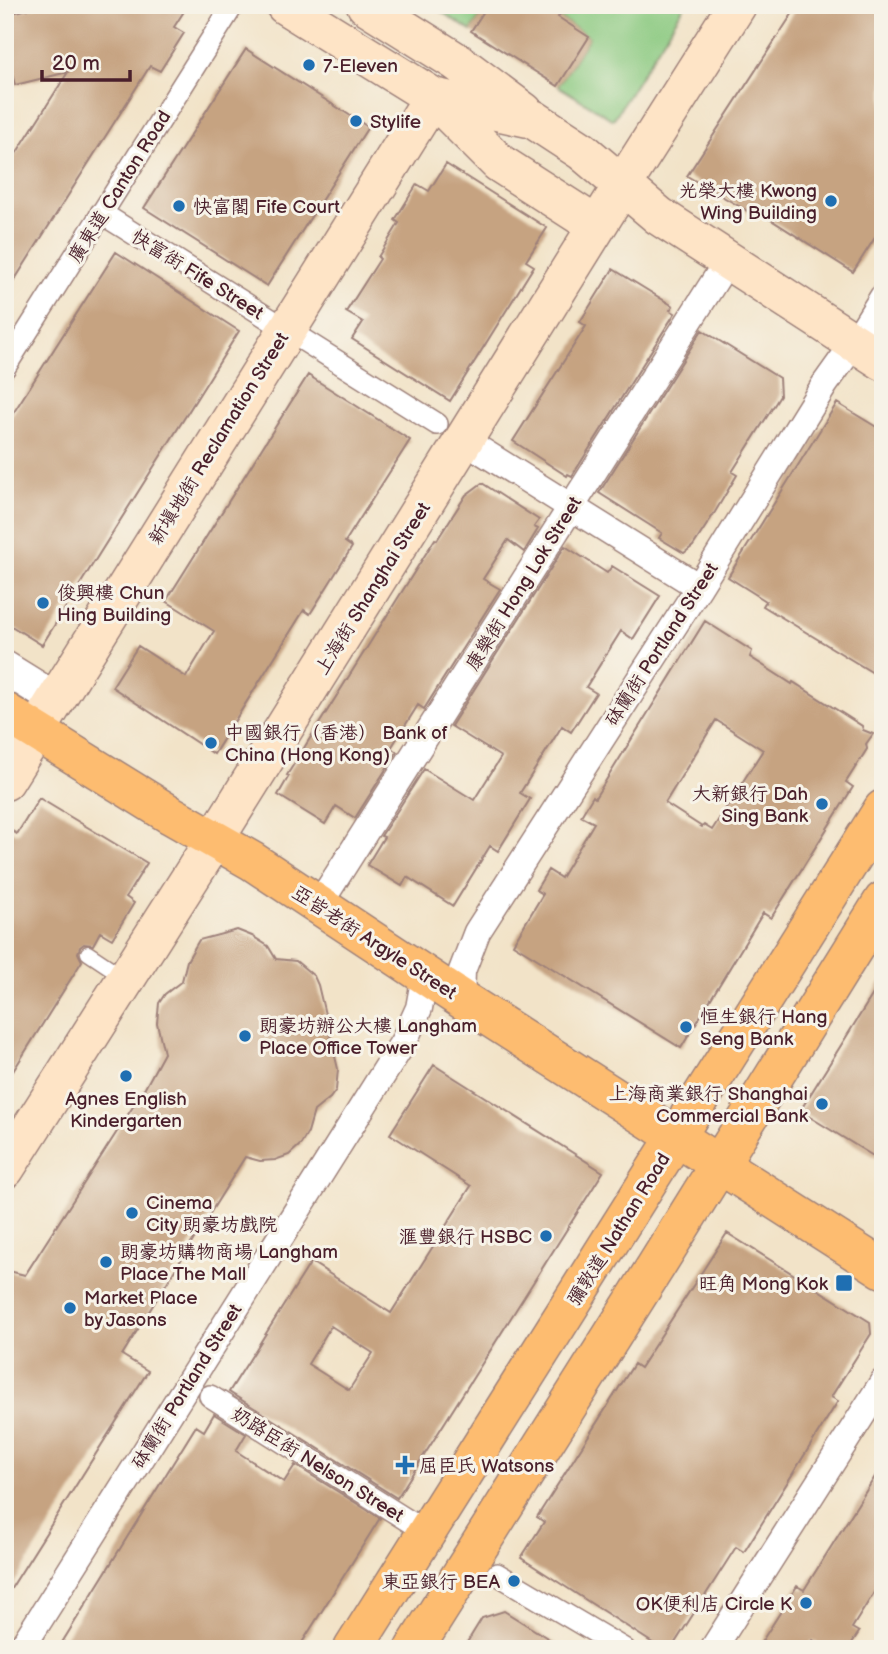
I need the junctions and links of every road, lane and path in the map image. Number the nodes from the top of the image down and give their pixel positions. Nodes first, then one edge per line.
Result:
1 (233, 5) edge
2 (285, 5) edge
3 (366, 5) edge
4 (737, 5) edge
5 (433, 97) junction
6 (533, 119) junction
7 (621, 186) junction
8 (102, 213) junction
9 (597, 226) junction
10 (728, 260) junction
11 (883, 297) edge
12 (286, 329) junction
13 (869, 351) edge
14 (5, 367) edge
15 (450, 432) junction
16 (571, 506) junction
17 (699, 587) junction
18 (5, 668) edge
19 (55, 699) junction
20 (20, 721) edge
21 (5, 780) edge
22 (883, 809) edge
23 (215, 839) junction
24 (883, 901) edge
25 (318, 906) junction
26 (88, 953) dead end
27 (425, 975) junction
28 (126, 978) junction
29 (461, 999) junction
30 (677, 1137) junction
31 (719, 1164) junction
32 (5, 1168) edge
33 (883, 1269) edge
34 (883, 1382) edge
35 (210, 1396) dead end
36 (426, 1532) junction
37 (497, 1574) dead end
38 (21, 1649) edge
39 (353, 1649) edge
40 (414, 1649) edge
41 (624, 1649) edge
42 (713, 1649) edge

1 - 8 street, 廣東道 Canton Road
2 - 5 main road
3 - 6 main road
4 - 7 main road, 上海街 Shanghai Street
5 - 6 main road
5 - 9 main road
5 - 12 main road, 新填地街 Reclamation Street
6 - 7 main road
7 - 9 main road, 上海街 Shanghai Street
7 - 10 main road
8 - 12 street, 快富街 Fife Street
8 - 14 street, 廣東道 Canton Road
9 - 15 main road, 上海街 Shanghai Street
10 - 13 main road
10 - 16 street, 康樂街 Hong Lok Street
11 - 13 street, 砵蘭街 Portland Street
12 - 15 street, 快富街 Fife Street
12 - 19 main road, 新填地街 Reclamation Street
13 - 17 street, 砵蘭街 Portland Street
15 - 16 street, 快富街 Fife Street
15 - 23 main road, 上海街 Shanghai Street
16 - 17 street, 快富街 Fife Street
16 - 25 street, 康樂街 Hong Lok Street
17 - 29 street, 砵蘭街 Portland Street
18 - 19 street
19 - 20 main road, 新填地街 Reclamation Street
20 - 21 main road, 新填地街 Reclamation Street
20 - 23 main road, 亞皆老街 Argyle Street
22 - 30 main road, 彌敦道 Nathan Road
23 - 25 main road, 亞皆老街 Argyle Street
23 - 28 main road, 上海街 Shanghai Street
24 - 31 main road
25 - 27 main road, 亞皆老街 Argyle Street
26 - 28 lane
27 - 29 main road, 亞皆老街 Argyle Street
27 - 38 street, 砵蘭街 Portland Street
28 - 32 main road, 上海街 Shanghai Street
29 - 30 main road, 亞皆老街 Argyle Street
30 - 31 main road, 亞皆老街 Argyle Street
30 - 36 main road, 彌敦道 Nathan Road
31 - 33 main road, 亞皆老街 Argyle Street
31 - 40 main road
34 - 42 street
35 - 36 street, 奶路臣街 Nelson Street
36 - 39 main road, 彌敦道 Nathan Road
37 - 41 street

